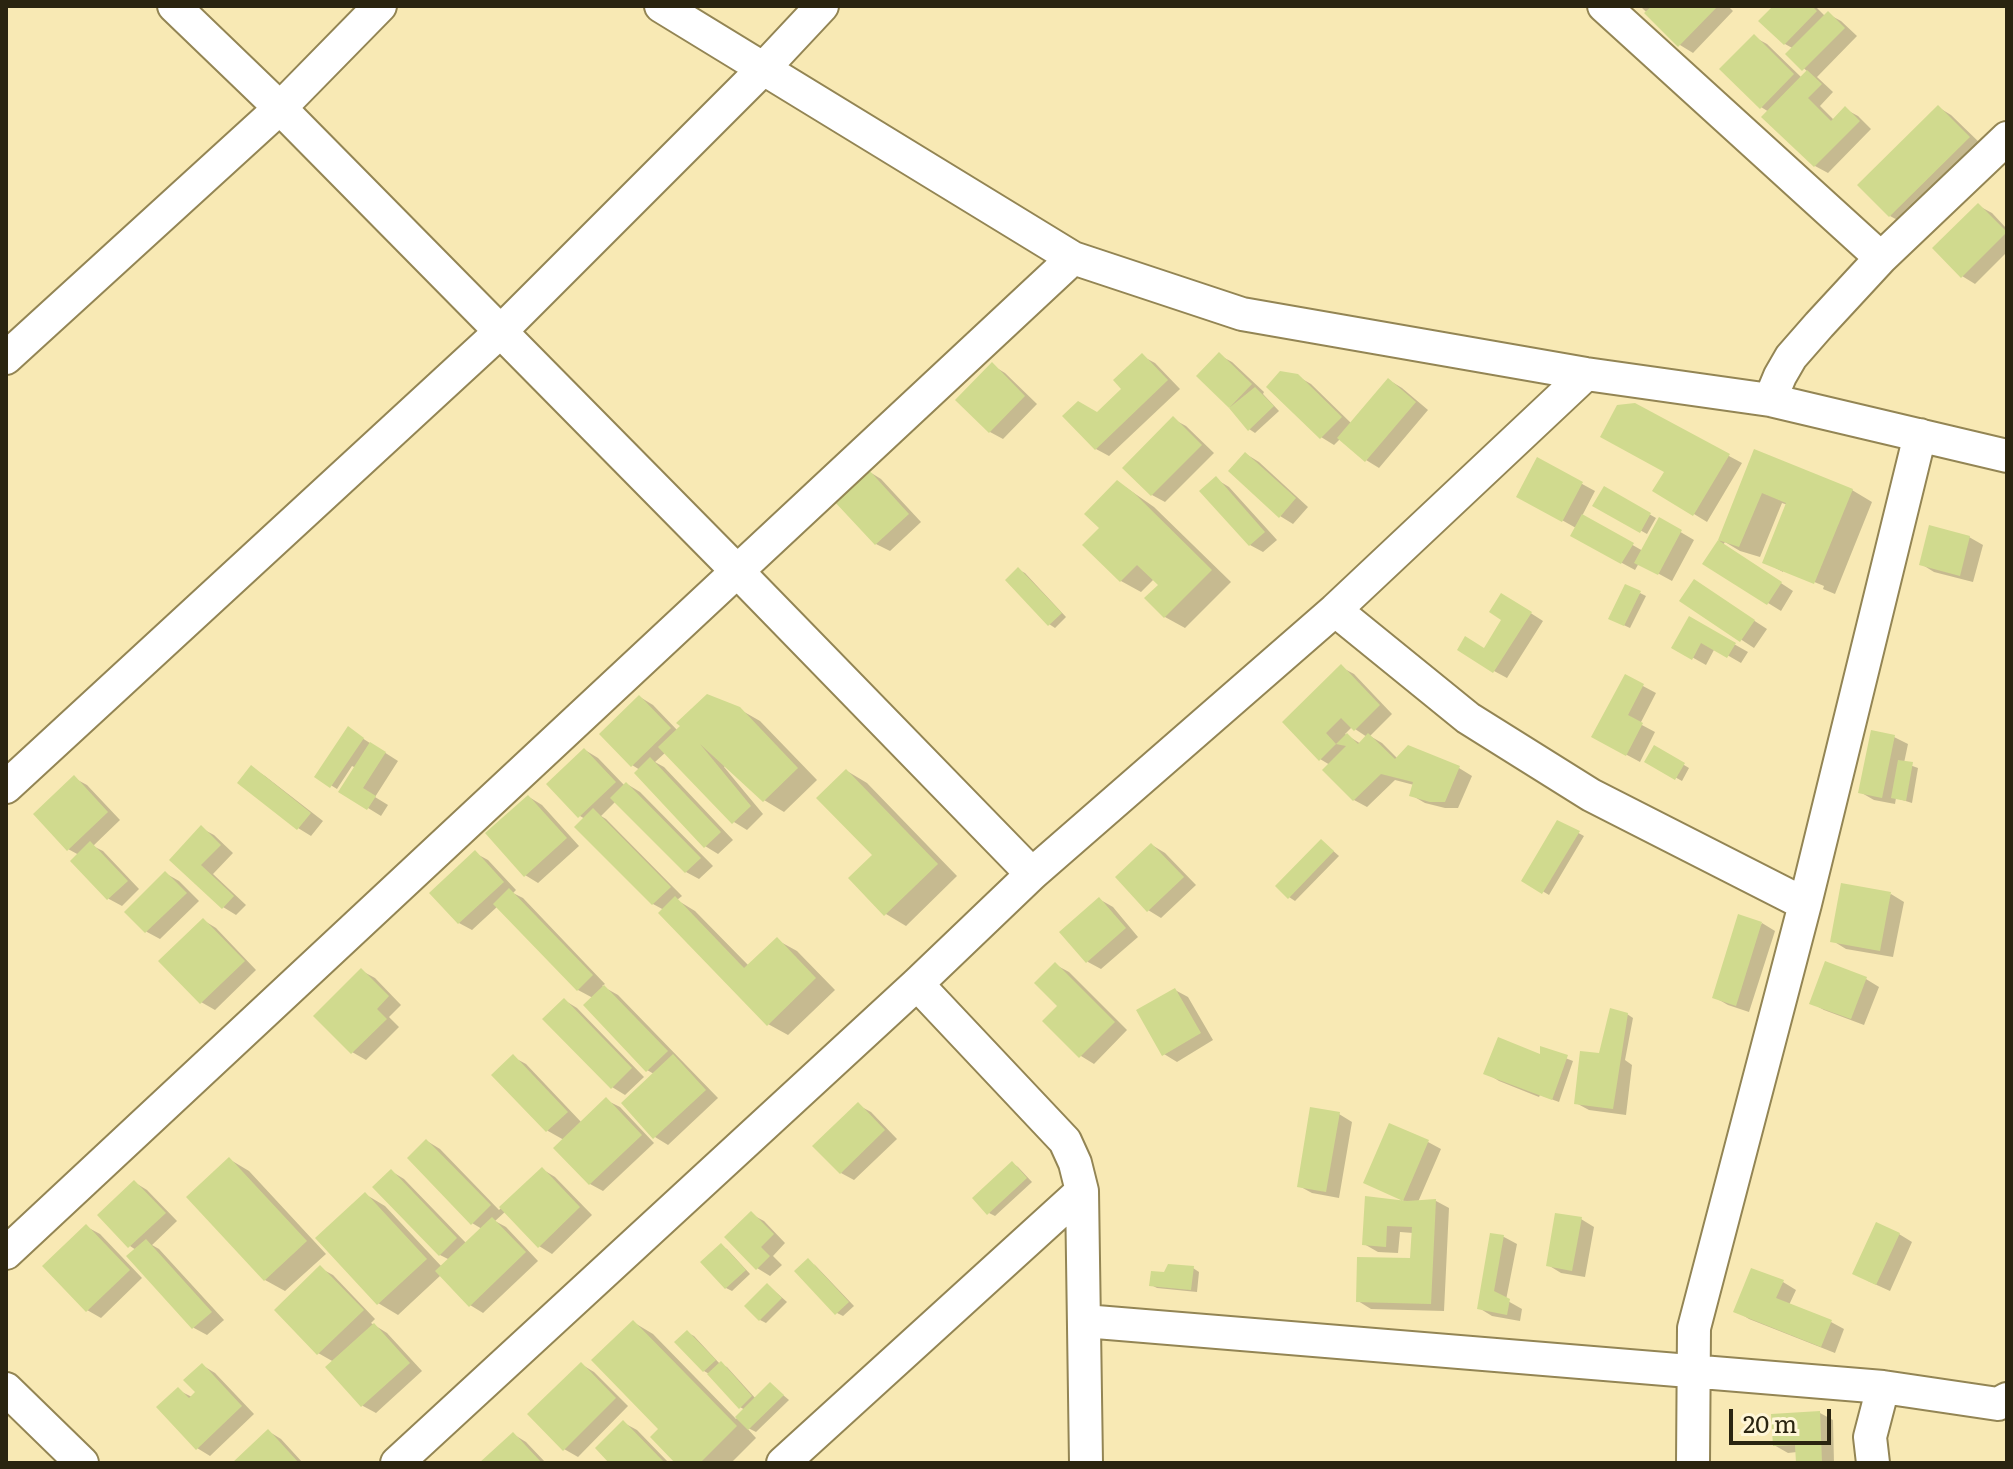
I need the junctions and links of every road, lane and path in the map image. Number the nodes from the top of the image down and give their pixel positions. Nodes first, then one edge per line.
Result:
1 (174, 6) edge
2 (380, 6) edge
3 (661, 6) edge
4 (822, 6) edge
5 (1604, 6) edge
6 (763, 69) junction
7 (280, 108) junction
8 (2007, 138) edge
9 (1073, 258) junction
10 (1881, 258) junction
11 (501, 331) junction
12 (6, 358) edge
13 (1586, 374) junction
14 (1770, 400) junction
15 (1920, 435) junction
16 (2007, 456) edge
17 (737, 571) junction
18 (1335, 610) junction
19 (6, 787) edge
20 (1032, 874) junction
21 (1805, 904) junction
22 (917, 984) junction
23 (1082, 1191) junction
24 (6, 1253) edge
25 (1084, 1321) junction
26 (1693, 1372) junction
27 (1883, 1387) junction
28 (6, 1389) edge
29 (2007, 1399) edge
30 (82, 1463) edge
31 (397, 1463) edge
32 (783, 1463) edge
33 (1086, 1463) edge
34 (1693, 1463) edge
35 (1873, 1463) edge

1 - 7 street
2 - 7 street
3 - 6 street
4 - 6 street
5 - 10 street
6 - 9 street
6 - 11 street
7 - 11 street
7 - 12 street
8 - 10 street
9 - 13 street
9 - 17 street
10 - 14 street
11 - 17 street
11 - 19 street
13 - 14 street
13 - 18 street
14 - 15 street
15 - 16 street
15 - 21 street
17 - 20 street
17 - 24 street
18 - 20 street
18 - 21 street
20 - 22 street
21 - 26 street
22 - 23 street
22 - 31 street
23 - 25 street
23 - 32 street
25 - 26 street
25 - 33 street
26 - 27 street
26 - 34 street
27 - 29 street
27 - 35 street
28 - 30 street

